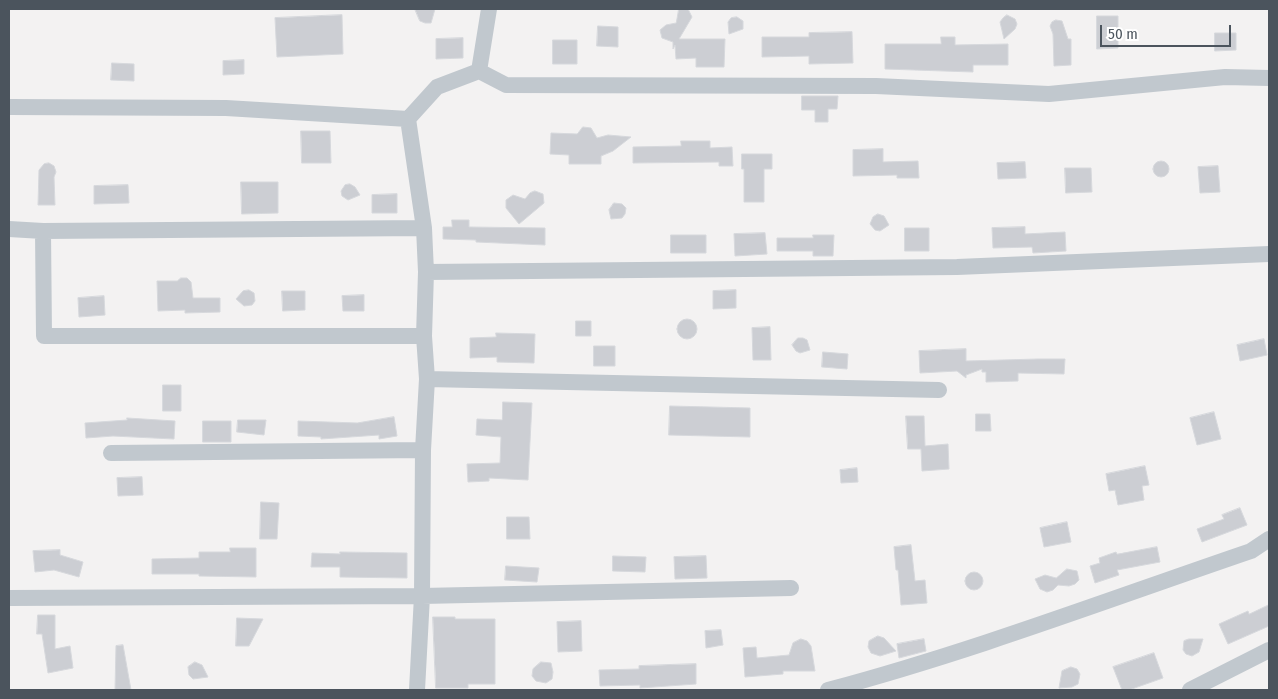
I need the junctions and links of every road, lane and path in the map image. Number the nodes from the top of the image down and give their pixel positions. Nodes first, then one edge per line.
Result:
1 (489, 9) edge
2 (479, 71) junction
3 (1269, 78) edge
4 (9, 107) edge
5 (408, 119) junction
6 (424, 228) junction
7 (9, 229) edge
8 (43, 231) junction
9 (1269, 254) edge
10 (426, 272) junction
11 (424, 336) junction
12 (427, 379) junction
13 (939, 390) dead end
14 (423, 450) junction
15 (111, 453) dead end
16 (1269, 539) edge
17 (791, 588) dead end
18 (422, 596) junction
19 (9, 598) edge
20 (1269, 650) edge
21 (417, 690) edge
22 (828, 690) edge
23 (1190, 690) edge

1 - 2 street
2 - 3 street
2 - 5 street
4 - 5 street
5 - 6 street
6 - 8 street
6 - 10 street
7 - 8 street
8 - 11 street
9 - 10 street
10 - 11 street
11 - 12 street
12 - 13 street
12 - 14 street
14 - 15 street
14 - 18 street
16 - 22 street
17 - 18 street
18 - 19 street
18 - 21 street
20 - 23 street

